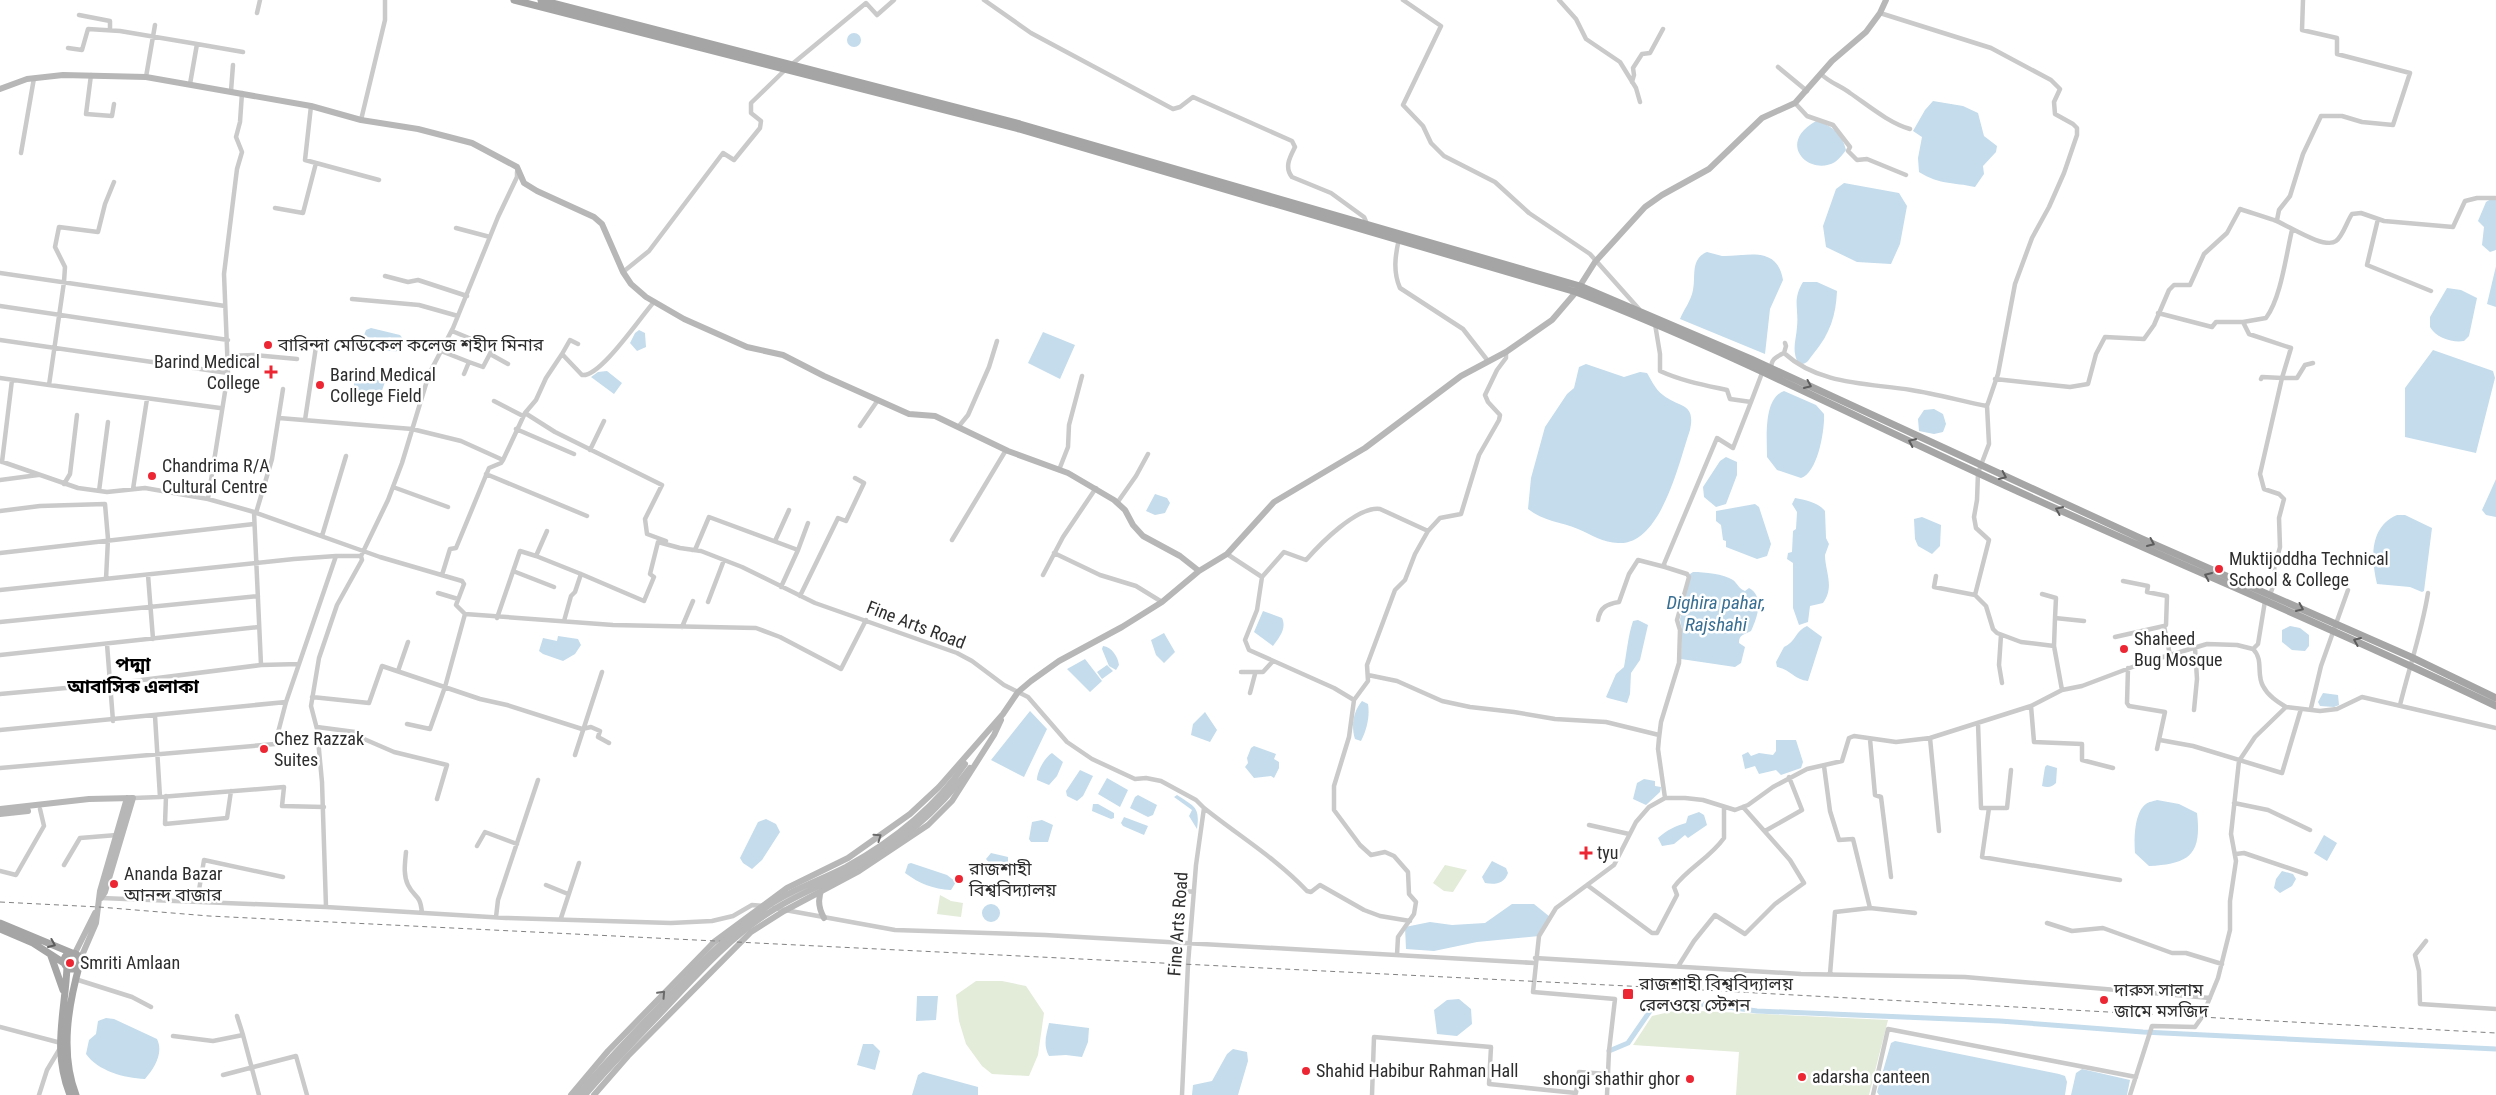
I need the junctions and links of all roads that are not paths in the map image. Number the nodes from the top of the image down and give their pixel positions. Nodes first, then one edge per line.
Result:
1 (260, 0) edge
2 (385, 0) edge
3 (514, 0) edge
4 (541, 0) edge
5 (894, 0) edge
6 (984, 0) edge
7 (1403, 0) edge
8 (1559, 0) edge
9 (1886, 0) edge
10 (2304, 0) edge
11 (1880, 13) junction
12 (257, 14) dead end
13 (79, 15) dead end
14 (155, 25) dead end
15 (1663, 29) dead end
16 (110, 30) junction
17 (153, 36) junction
18 (197, 44) junction
19 (68, 48) dead end
20 (243, 52) dead end
21 (233, 65) dead end
22 (788, 67) junction
23 (1778, 67) dead end
24 (1821, 74) junction
25 (91, 75) junction
26 (146, 77) junction
27 (34, 78) junction
28 (1632, 82) junction
29 (190, 84) junction
30 (0, 89) edge
31 (231, 91) junction
32 (1807, 91) junction
33 (242, 93) junction
34 (1640, 102) dead end
35 (1795, 103) junction
36 (114, 104) dead end
37 (311, 106) junction
38 (361, 120) junction
39 (1910, 129) dead end
40 (21, 153) dead end
41 (316, 163) junction
42 (518, 168) junction
43 (1906, 175) dead end
44 (379, 180) dead end
45 (114, 182) dead end
46 (2496, 198) edge
47 (275, 208) dead end
48 (2378, 219) junction
49 (2277, 220) junction
50 (1367, 224) junction
51 (456, 228) dead end
52 (2292, 230) junction
53 (490, 237) junction
54 (1400, 238) junction
55 (1595, 262) junction
56 (623, 272) junction
57 (0, 273) edge
58 (386, 276) dead end
59 (64, 282) junction
60 (1578, 289) junction
61 (2431, 290) dead end
62 (467, 296) junction
63 (352, 299) dead end
64 (654, 302) junction
65 (0, 306) edge
66 (225, 306) junction
67 (1640, 311) junction
68 (2158, 313) junction
69 (59, 314) junction
70 (458, 316) junction
71 (1655, 320) junction
72 (2243, 322) junction
73 (452, 331) junction
74 (0, 340) edge
75 (228, 340) junction
76 (317, 340) dead end
77 (997, 341) dead end
78 (1785, 343) dead end
79 (578, 344) dead end
80 (54, 348) junction
81 (441, 351) junction
82 (1506, 352) junction
83 (1784, 353) junction
84 (490, 354) junction
85 (562, 354) junction
86 (228, 356) junction
87 (297, 359) dead end
88 (1488, 361) junction
89 (469, 362) junction
90 (2313, 363) dead end
91 (508, 364) dead end
92 (1771, 369) junction
93 (228, 373) junction
94 (1762, 373) junction
95 (464, 374) dead end
96 (1082, 376) dead end
97 (0, 378) edge
98 (2282, 378) junction
99 (1996, 379) junction
100 (2261, 379) dead end
101 (12, 380) junction
102 (49, 385) junction
103 (283, 389) dead end
104 (147, 399) junction
105 (878, 400) junction
106 (494, 402) dead end
107 (1751, 402) junction
108 (1987, 406) junction
109 (220, 408) dead end
110 (524, 414) junction
111 (77, 415) dead end
112 (279, 418) junction
113 (305, 420) junction
114 (604, 421) dead end
115 (108, 422) dead end
116 (860, 426) dead end
117 (959, 426) junction
118 (412, 429) junction
119 (516, 429) junction
120 (590, 450) junction
121 (1006, 450) junction
122 (574, 454) dead end
123 (1148, 454) dead end
124 (346, 456) dead end
125 (503, 460) junction
126 (1, 462) edge
127 (1980, 466) junction
128 (1059, 470) junction
129 (1978, 473) junction
130 (486, 474) junction
131 (38, 475) junction
132 (854, 478) dead end
133 (0, 480) edge
134 (64, 484) junction
135 (393, 487) junction
136 (1096, 488) junction
137 (133, 489) junction
138 (99, 491) junction
139 (208, 500) junction
140 (1117, 503) junction
141 (448, 507) dead end
142 (789, 510) dead end
143 (0, 511) edge
144 (255, 513) junction
145 (587, 516) dead end
146 (808, 523) dead end
147 (254, 524) junction
148 (547, 531) dead end
149 (1428, 531) junction
150 (322, 536) junction
151 (108, 539) junction
152 (952, 540) dead end
153 (775, 541) junction
154 (686, 549) junction
155 (364, 550) junction
156 (695, 550) junction
157 (798, 550) junction
158 (0, 553) edge
159 (1054, 553) junction
160 (1227, 554) junction
161 (336, 556) junction
162 (361, 556) junction
163 (536, 556) junction
164 (724, 560) junction
165 (257, 563) junction
166 (1665, 567) junction
167 (513, 571) junction
168 (1199, 571) junction
169 (148, 574) junction
170 (581, 574) junction
171 (442, 575) junction
172 (1043, 575) dead end
173 (1936, 576) dead end
174 (1262, 577) junction
175 (106, 579) junction
176 (2123, 581) dead end
177 (554, 587) dead end
178 (781, 587) junction
179 (0, 590) edge
180 (2348, 590) dead end
181 (2428, 592) dead end
182 (438, 593) dead end
183 (2042, 594) dead end
184 (1975, 595) junction
185 (258, 596) junction
186 (800, 596) junction
187 (2268, 598) junction
188 (458, 599) junction
189 (693, 601) dead end
190 (708, 602) dead end
191 (1162, 602) junction
192 (152, 606) junction
193 (465, 614) junction
194 (497, 618) junction
195 (2055, 618) junction
196 (866, 620) junction
197 (1598, 620) dead end
198 (564, 621) junction
199 (2084, 621) dead end
200 (0, 622) edge
201 (2164, 626) junction
202 (260, 627) junction
203 (682, 627) junction
204 (2333, 627) junction
205 (2001, 634) junction
206 (2115, 637) dead end
207 (153, 639) junction
208 (408, 642) dead end
209 (107, 644) junction
210 (2054, 646) junction
211 (2195, 648) junction
212 (2253, 649) junction
213 (0, 655) edge
214 (2170, 655) junction
215 (2411, 661) junction
216 (1272, 662) junction
217 (299, 664) junction
218 (262, 665) junction
219 (2128, 668) junction
220 (398, 671) junction
221 (602, 672) dead end
222 (1241, 672) dead end
223 (1255, 674) junction
224 (1368, 675) junction
225 (2002, 683) dead end
226 (110, 684) junction
227 (445, 687) junction
228 (2062, 690) junction
229 (1018, 692) junction
230 (1250, 693) dead end
231 (0, 694) edge
232 (312, 697) junction
233 (2496, 698) edge
234 (1354, 700) junction
235 (286, 702) junction
236 (2400, 705) junction
237 (2030, 706) junction
238 (2496, 706) edge
239 (2286, 707) junction
240 (2311, 708) junction
241 (2301, 709) junction
242 (2194, 710) dead end
243 (1003, 714) junction
244 (155, 716) junction
245 (113, 721) junction
246 (1978, 723) junction
247 (407, 724) dead end
248 (316, 727) junction
249 (584, 728) junction
250 (2496, 728) edge
251 (0, 730) edge
252 (1659, 735) junction
253 (1930, 738) junction
254 (1870, 739) junction
255 (2160, 740) junction
256 (609, 743) dead end
257 (974, 748) junction
258 (2157, 749) dead end
259 (157, 754) junction
260 (982, 754) junction
261 (575, 755) dead end
262 (2239, 761) junction
263 (967, 766) junction
264 (1824, 766) junction
265 (0, 768) edge
266 (2113, 768) dead end
267 (2010, 770) dead end
268 (1789, 777) junction
269 (538, 780) dead end
270 (231, 791) junction
271 (166, 796) junction
272 (160, 797) junction
273 (1665, 798) junction
274 (131, 799) junction
275 (437, 799) dead end
276 (2234, 803) junction
277 (324, 807) junction
278 (1724, 807) junction
279 (1743, 807) junction
280 (1204, 808) junction
281 (1989, 808) junction
282 (0, 809) edge
283 (40, 809) junction
284 (0, 814) edge
285 (1589, 825) dead end
286 (2310, 830) dead end
287 (1765, 831) junction
288 (1939, 831) dead end
289 (1629, 834) junction
290 (117, 835) junction
291 (517, 844) junction
292 (477, 846) dead end
293 (406, 852) dead end
294 (2236, 854) junction
295 (579, 863) dead end
296 (64, 865) dead end
297 (0, 871) edge
298 (2306, 874) dead end
299 (283, 877) dead end
300 (1891, 877) dead end
301 (2120, 880) dead end
302 (546, 885) dead end
303 (1587, 885) junction
304 (822, 889) junction
305 (1179, 890) dead end
306 (1194, 892) junction
307 (568, 894) junction
308 (101, 898) junction
309 (197, 902) junction
310 (760, 906) junction
311 (326, 907) junction
312 (1870, 908) junction
313 (98, 910) junction
314 (784, 911) junction
315 (422, 913) junction
316 (1915, 913) dead end
317 (496, 917) junction
318 (561, 918) junction
319 (824, 918) junction
320 (1410, 921) junction
321 (0, 923) edge
322 (2048, 923) dead end
323 (0, 929) edge
324 (2426, 941) dead end
325 (1191, 943) junction
326 (73, 953) junction
327 (51, 954) junction
328 (1397, 955) junction
329 (1535, 961) junction
330 (80, 962) junction
331 (2222, 964) junction
332 (66, 965) junction
333 (1680, 966) junction
334 (1830, 974) junction
335 (75, 979) junction
336 (65, 998) junction
337 (2210, 998) junction
338 (151, 1007) dead end
339 (2496, 1009) edge
340 (237, 1016) dead end
341 (0, 1028) edge
342 (243, 1035) junction
343 (173, 1036) dead end
344 (61, 1046) junction
345 (251, 1068) junction
346 (1608, 1074) junction
347 (223, 1075) dead end
348 (2136, 1077) junction
349 (39, 1095) edge
350 (70, 1095) edge
351 (76, 1095) edge
352 (259, 1095) edge
353 (307, 1095) edge
354 (571, 1095) edge
355 (578, 1095) edge
356 (585, 1095) edge
357 (594, 1095) edge
358 (1182, 1095) edge
359 (1372, 1095) edge
360 (1607, 1095) edge
361 (1873, 1095) edge
362 (2130, 1095) edge

1 - 12 street
2 - 38 street
3 - 22 main road
4 - 22 main road
5 - 22 street
6 - 50 street
7 - 55 street
8 - 28 street
9 - 11 main road
10 - 49 street
11 - 24 main road
11 - 99 street
13 - 16 street
14 - 17 street
15 - 28 street
16 - 17 street
16 - 19 street
17 - 18 street
17 - 26 street
18 - 20 street
18 - 29 street
21 - 31 street
22 - 50 main road
22 - 54 main road
22 - 56 street
23 - 32 street
24 - 32 main road
24 - 39 street
25 - 26 main road
25 - 27 main road
25 - 36 street
26 - 29 main road
27 - 30 main road
27 - 40 street
28 - 34 street
29 - 31 main road
31 - 33 main road
32 - 35 main road
33 - 37 main road
33 - 66 street
35 - 43 street
35 - 55 main road
37 - 38 main road
37 - 41 street
38 - 42 main road
41 - 44 street
41 - 47 street
42 - 53 street
42 - 56 main road
45 - 59 street
46 - 48 street
48 - 52 street
48 - 61 street
49 - 52 street
49 - 68 street
50 - 54 main road
51 - 53 street
52 - 72 street
53 - 62 street
54 - 60 main road
54 - 88 street
55 - 60 main road
55 - 67 street
56 - 64 main road
57 - 59 street
58 - 62 street
59 - 66 street
59 - 69 street
60 - 67 main road
60 - 71 main road
60 - 82 main road
62 - 70 street
63 - 70 street
64 - 85 street
64 - 105 main road
65 - 69 street
66 - 75 street
67 - 71 main road
68 - 72 street
68 - 99 street
69 - 75 street
69 - 80 street
70 - 73 street
71 - 92 main road
71 - 94 main road
71 - 107 street
72 - 98 street
73 - 81 street
73 - 84 street
74 - 80 street
75 - 86 street
76 - 113 street
77 - 117 street
78 - 83 street
79 - 85 street
80 - 93 street
80 - 102 street
81 - 89 street
81 - 118 street
82 - 88 main road
82 - 149 street
83 - 92 street
83 - 108 street
84 - 89 street
84 - 91 street
85 - 110 street
86 - 87 street
86 - 93 street
88 - 160 main road
89 - 95 street
90 - 98 street
92 -> 127 main road
93 - 139 street
94 - 107 street
129 -> 94 main road
96 - 128 street
97 - 101 street
98 - 100 street
98 - 187 street
99 - 108 street
101 - 102 street
101 - 126 street
102 - 104 street
103 - 112 street
104 - 109 street
104 - 137 street
105 - 116 street
105 - 117 main road
106 - 110 street
107 - 166 street
108 - 127 street
110 - 119 street
110 - 120 street
111 - 134 street
112 - 113 street
112 - 144 street
113 - 118 street
114 - 120 street
115 - 138 street
117 - 121 main road
118 - 125 street
118 - 135 street
119 - 122 street
119 - 125 street
120 - 154 street
121 - 128 main road
121 - 152 street
123 - 140 street
124 - 150 street
125 - 130 street
126 - 131 street
127 - 129 street
127 -> 187 main road
128 - 136 main road
129 - 184 street
187 -> 129 main road
130 - 145 street
130 - 171 street
131 - 133 street
131 - 134 street
132 - 186 street
134 - 138 street
135 - 141 street
135 - 155 street
136 - 140 main road
136 - 159 street
137 - 138 street
137 - 139 street
139 - 144 street
140 - 168 main road
142 - 153 street
143 - 151 street
144 - 147 street
144 - 150 street
146 - 157 street
147 - 151 street
147 - 165 street
148 - 163 street
149 - 174 street
149 - 224 street
150 - 155 street
151 - 158 street
151 - 175 street
153 - 156 street
153 - 157 street
154 - 156 street, Fine Arts Road
154 - 170 street, Fine Arts Road
155 - 162 street
155 - 171 street
156 - 164 street, Fine Arts Road
157 - 178 street
159 - 172 street
159 - 191 street
160 - 168 main road
160 - 174 street
161 - 162 street
161 - 165 street
161 - 217 street
162 - 232 street
163 - 167 street
163 - 170 street
164 - 178 street, Fine Arts Road
164 - 190 street
165 - 169 street
165 - 185 street
166 - 197 street
166 - 252 street
167 - 177 street
167 - 194 street
168 - 191 main road
169 - 175 street
169 - 192 street
170 - 198 street
171 - 188 street
173 - 184 street
174 - 216 street
175 - 179 street
176 - 201 street
178 - 186 street, Fine Arts Road
180 - 204 street
181 - 215 street
182 - 188 street
183 - 195 street
184 - 205 street
185 - 192 street
185 - 202 street
186 - 196 street, Fine Arts Road
187 - 204 main road
187 - 212 street
188 - 193 street
189 - 203 street
191 - 229 main road
192 - 200 street
192 - 207 street
193 - 194 street
193 - 227 street
194 - 198 street
195 - 199 street
195 - 210 street
196 - 203 street
196 - 229 street, Fine Arts Road
198 - 203 street
201 - 206 street
201 - 214 street
202 - 207 street
202 - 218 street
204 - 215 main road
204 - 240 street
205 - 210 street
205 - 225 street
207 - 209 street
208 - 220 street
209 - 213 street
209 - 226 street
210 - 228 street
211 - 212 street
211 - 214 street
211 - 242 street
212 - 239 street
214 - 219 street
215 - 233 main road
215 - 236 street
215 - 238 main road
216 - 223 street
216 - 234 street
217 - 218 street
217 - 235 street
218 - 226 street
219 - 228 street
219 - 255 street
220 - 227 street
220 - 232 street
221 - 249 street
222 - 223 street
223 - 230 street
224 - 234 street
224 - 252 street
226 - 231 street
226 - 245 street
227 - 247 street
227 - 249 street
228 - 237 street
229 - 243 main road
229 - 280 street, Fine Arts Road
232 - 248 street
234 - 320 street
235 - 244 street
235 - 259 street
236 - 240 street
236 - 250 street
237 - 246 street
237 - 266 street
239 - 241 street
239 - 262 street
240 - 241 street
241 - 262 street
243 - 257 main road
243 - 260 main road
244 - 245 street
244 - 259 street
245 - 251 street
246 - 253 street
246 - 281 street
248 - 275 street
248 - 277 street
249 - 256 street
249 - 261 street
252 - 273 street
253 - 254 street
253 - 288 street
254 - 264 street
254 - 300 street
255 - 258 street
255 - 262 street
257 - 263 main road
310 -> 257 main road
259 - 265 street
259 - 272 street
260 - 263 main road
260 - 304 main road
262 - 276 street
263 - 355 main road, bridge
263 - 356 main road, bridge
264 - 268 street
264 - 312 street
267 - 281 street
268 - 279 street
268 - 287 street
269 - 291 street
270 - 271 street
270 - 271 street
270 - 277 street
271 - 272 street
272 - 274 street
273 - 278 street
273 - 289 street
274 - 282 main road
274 - 283 main road
274 - 290 main road
274 - 308 main road
276 - 286 street
276 - 294 street
277 - 311 street
278 - 279 street
278 - 303 street
279 - 287 street
280 - 306 street, Fine Arts Road
280 - 320 street
281 - 301 street
283 - 284 main road
283 - 297 street
285 - 289 street
287 - 333 street
289 - 303 street
290 - 296 street
290 - 308 main road
291 - 292 street
291 - 317 street
293 - 315 street
294 - 298 street
294 - 331 street
295 - 307 street
299 - 309 street
302 - 307 street
303 - 329 street
304 - 314 main road
304 - 319 main road
305 - 306 street
306 - 325 street, Fine Arts Road
307 - 318 street
308 - 309 street
308 - 313 main road
309 - 311 street
310 - 314 street
310 - 318 street
354 -> 310 main road
311 - 315 street
312 - 316 street
312 - 334 street
313 - 326 main road
313 - 330 main road
314 - 319 street
314 - 357 main road
315 - 317 street
317 - 318 street
319 - 325 street
320 - 328 street
321 -> 326 main road
322 - 331 street
323 - 327 main road
324 - 339 street
325 - 328 street
325 - 358 street, Fine Arts Road
326 - 330 main road
326 - 332 main road
327 - 332 main road
327 - 336 main road
328 - 329 street
329 - 333 street
329 - 346 street
330 - 332 main road
330 - 335 main road
331 - 337 street
332 - 336 main road
333 - 334 street
334 - 337 street
335 - 338 street
335 - 344 main road
336 - 344 main road
337 - 348 street
340 - 342 street
341 - 344 street
342 - 343 street
342 - 345 street
344 - 349 street
344 - 350 main road
344 - 351 main road
345 - 347 street
345 - 352 street
345 - 353 street
346 - 359 street
346 - 360 street
348 - 361 street
348 - 362 street

